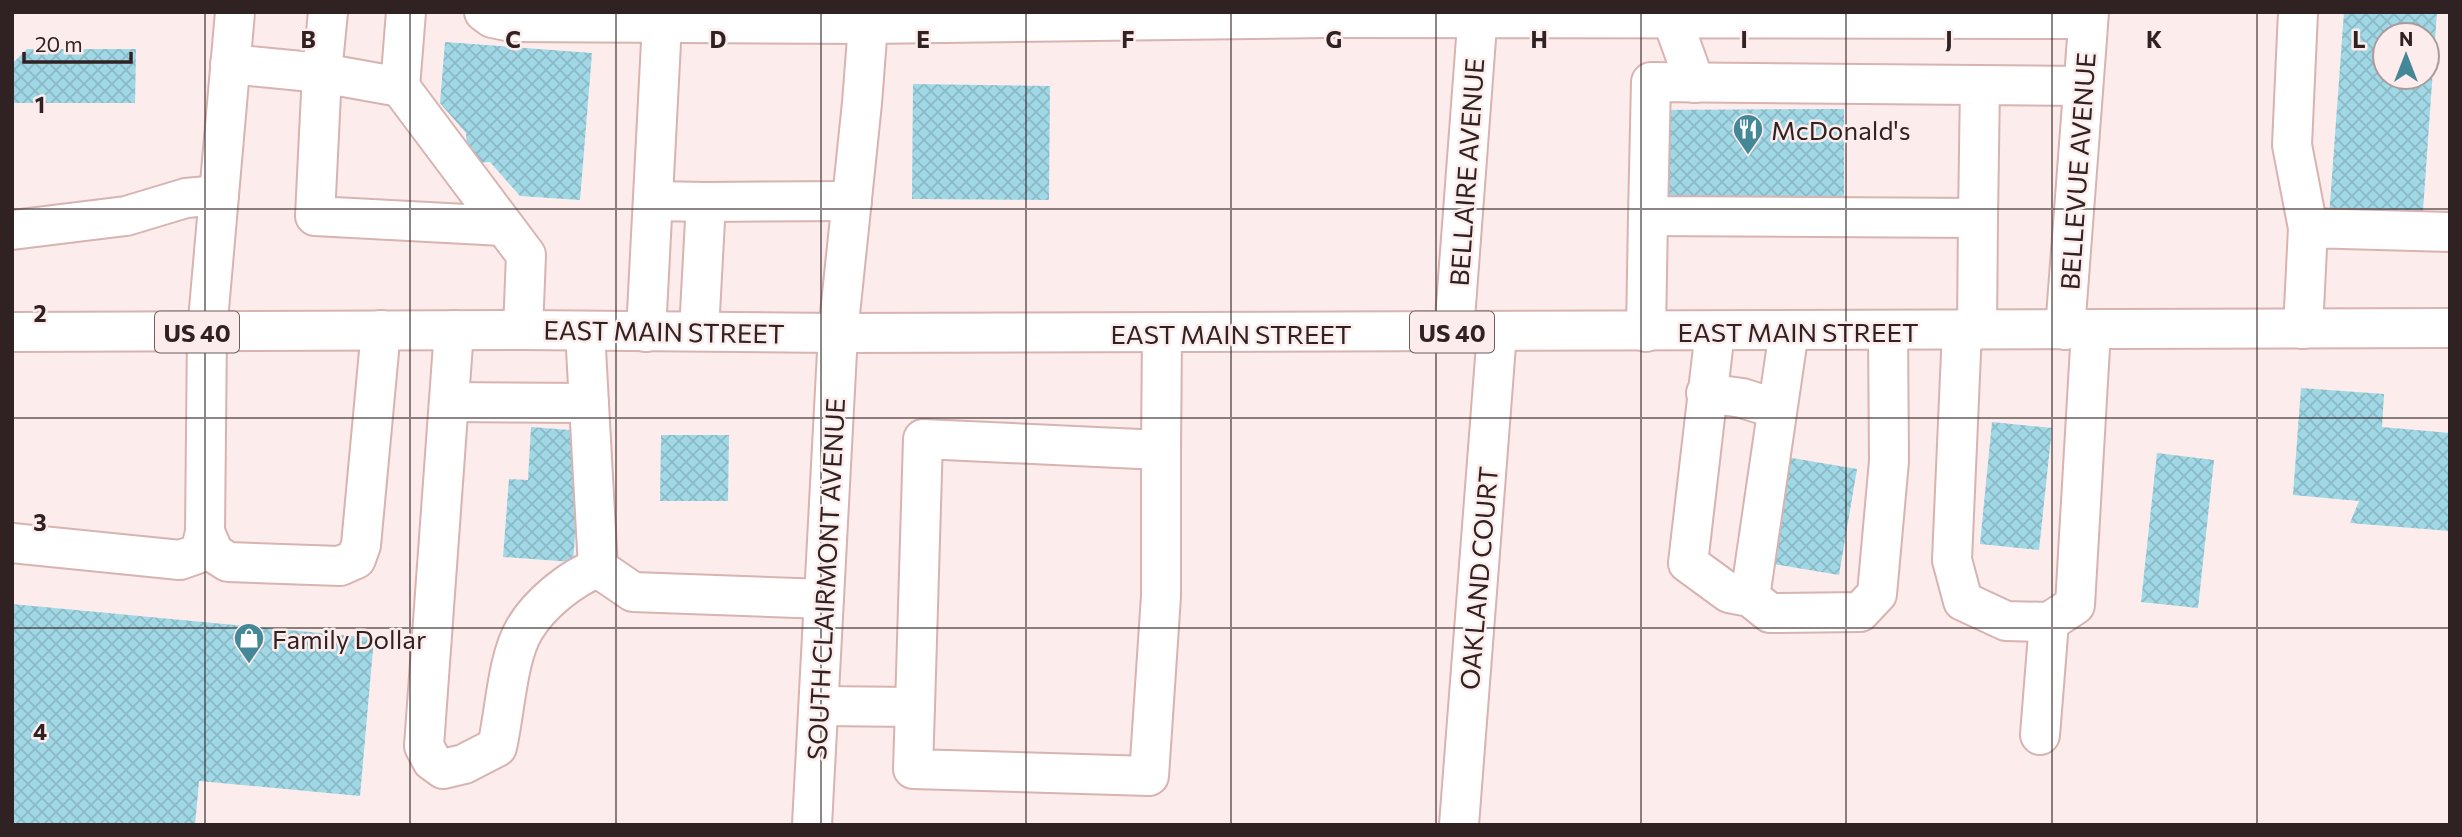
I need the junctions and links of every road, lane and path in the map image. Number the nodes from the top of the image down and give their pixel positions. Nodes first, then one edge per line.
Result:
1 (235, 12) edge
2 (328, 12) edge
3 (406, 12) edge
4 (484, 12) edge
5 (2298, 12) edge
6 (1478, 15) edge
7 (2088, 15) edge
8 (1186, 16) edge
9 (868, 18) edge
10 (1672, 19) junction
11 (662, 23) junction
12 (230, 64) junction
13 (322, 73) junction
14 (1695, 82) junction
15 (1980, 85) junction
16 (2083, 86) junction
17 (400, 87) junction
18 (219, 195) junction
19 (653, 201) junction
20 (852, 201) junction
21 (706, 202) junction
22 (1648, 216) junction
23 (1978, 218) junction
24 (503, 226) junction
25 (2308, 228) junction
26 (12, 230) edge
27 (2450, 232) edge
28 (2450, 328) edge
29 (2303, 329) junction
30 (381, 330) junction
31 (454, 330) junction
32 (523, 330) junction
33 (1888, 330) junction
34 (1969, 330) junction
35 (2078, 330) junction
36 (207, 331) junction
37 (585, 331) junction
38 (646, 331) junction
39 (699, 331) junction
40 (1646, 331) junction
41 (1715, 331) junction
42 (1789, 331) junction
43 (12, 332) edge
44 (1454, 332) junction
45 (1497, 332) junction
46 (838, 333) junction
47 (1162, 333) junction
48 (1706, 393) junction
49 (449, 402) junction
50 (589, 404) junction
51 (1777, 409) junction
52 (1161, 450) junction
53 (205, 532) junction
54 (12, 543) edge
55 (598, 568) junction
56 (1750, 597) junction
57 (824, 599) junction
58 (2049, 622) junction
59 (819, 706) junction
60 (915, 707) junction
61 (2040, 735) dead end
62 (812, 825) edge
63 (1458, 825) edge

1 - 12 main road
2 - 13 main road
3 - 17 main road
4 - 11 main road
5 - 25 main road
6 - 8 main road
6 - 10 main road
6 - 44 main road, BELLAIRE AVENUE
7 - 10 main road
7 - 16 main road, BELLEVUE AVENUE
8 - 9 main road
9 - 11 main road
9 - 20 main road, SOUTH CLAIRMONT AVENUE
10 - 14 main road
11 - 19 main road
12 - 13 main road
12 - 18 main road
13 - 17 main road
13 - 24 main road
14 - 15 main road
14 - 22 main road
15 - 16 main road
15 - 23 main road
16 - 35 main road, BELLEVUE AVENUE
17 - 24 main road
18 - 26 main road
18 - 36 main road
19 - 21 main road
19 - 38 main road
20 - 21 main road
20 - 46 main road, SOUTH CLAIRMONT AVENUE
21 - 39 main road
22 - 23 main road
22 - 40 main road
23 - 34 main road
24 - 32 main road
25 - 27 main road
25 - 29 main road
28 - 29 main road, EAST MAIN STREET / US 40
29 - 35 main road, EAST MAIN STREET / US 40
30 - 31 main road, EAST MAIN STREET / US 40
30 - 36 main road, EAST MAIN STREET / US 40
30 - 53 main road
31 - 32 main road, EAST MAIN STREET / US 40
31 - 49 main road
32 - 37 main road, EAST MAIN STREET / US 40
33 - 34 main road, EAST MAIN STREET / US 40
33 - 42 main road, EAST MAIN STREET / US 40
33 - 56 main road
34 - 35 main road, EAST MAIN STREET / US 40
34 - 58 main road
35 - 58 main road, BELLEVUE AVENUE
36 - 43 main road, EAST MAIN STREET / US 40
36 - 53 main road
37 - 38 main road, EAST MAIN STREET / US 40
37 - 50 main road
38 - 39 main road, EAST MAIN STREET / US 40
39 - 46 main road, EAST MAIN STREET / US 40
40 - 41 main road, EAST MAIN STREET / US 40
40 - 45 main road, EAST MAIN STREET / US 40
41 - 42 main road, EAST MAIN STREET / US 40
41 - 48 main road
42 - 51 main road
44 - 45 main road, EAST MAIN STREET / US 40
44 - 47 main road, EAST MAIN STREET / US 40
45 - 63 main road, OAKLAND COURT
46 - 47 main road, EAST MAIN STREET / US 40
46 - 57 main road, SOUTH CLAIRMONT AVENUE
47 - 52 main road
48 - 51 main road
48 - 56 main road
49 - 50 main road
49 - 55 main road
50 - 55 main road
51 - 56 main road
52 - 60 main road
52 - 60 main road
53 - 54 main road
55 - 57 main road
57 - 59 main road, SOUTH CLAIRMONT AVENUE
58 - 61 main road
59 - 60 main road
59 - 62 main road, SOUTH CLAIRMONT AVENUE

